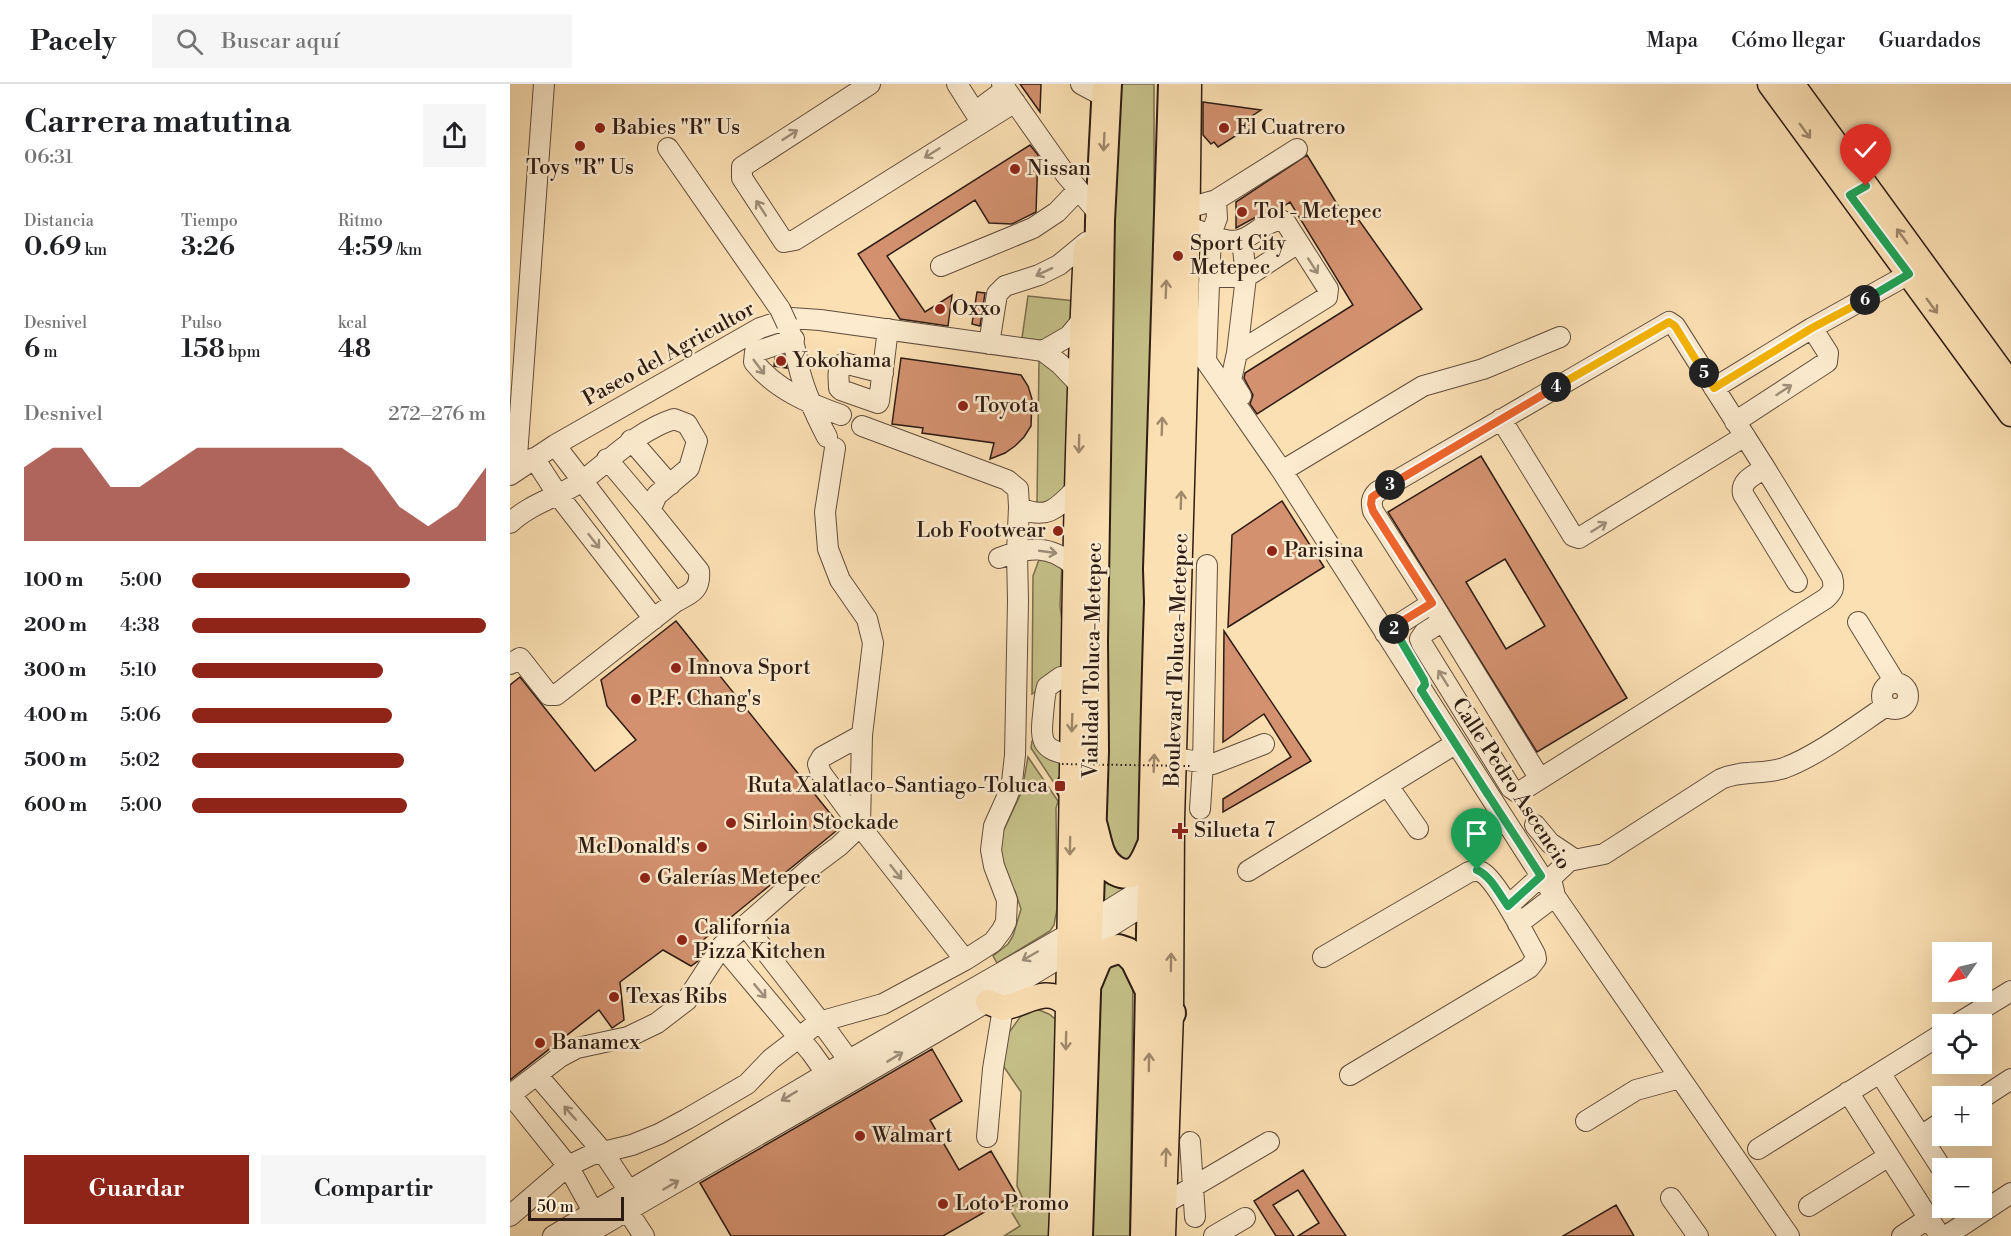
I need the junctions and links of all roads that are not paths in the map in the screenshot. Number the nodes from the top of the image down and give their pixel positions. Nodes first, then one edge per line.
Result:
1 (544, 84) edge
2 (870, 84) edge
3 (957, 84) edge
4 (1081, 84) edge
5 (1173, 84) edge
6 (1189, 84) edge
7 (1770, 84) edge
8 (1792, 84) edge
9 (1107, 91) edge
10 (1008, 92) edge
11 (978, 117) junction
12 (668, 148) dead end
13 (1298, 149) dead end
14 (1179, 159) junction
15 (1077, 190) junction
16 (1858, 190) junction
17 (1216, 200) junction
18 (1188, 218) junction
19 (1096, 226) junction
20 (1211, 234) junction
21 (1242, 239) junction
22 (1298, 243) junction
23 (941, 266) dead end
24 (1909, 274) junction
25 (1201, 281) junction
26 (1246, 281) junction
27 (1083, 320) junction
28 (787, 324) junction
29 (1812, 328) junction
30 (888, 329) junction
31 (1560, 337) dead end
32 (988, 344) junction
33 (1043, 351) junction
34 (1185, 353) junction
35 (1237, 353) junction
36 (883, 373) dead end
37 (2011, 385) edge
38 (1081, 386) junction
39 (1714, 388) junction
40 (810, 404) junction
41 (1245, 404) dead end
42 (2011, 414) edge
43 (841, 415) dead end
44 (1501, 419) junction
45 (862, 426) dead end
46 (1740, 429) junction
47 (631, 440) junction
48 (555, 446) junction
49 (534, 458) junction
50 (607, 459) junction
51 (1765, 468) junction
52 (1282, 471) junction
53 (513, 473) edge
54 (583, 480) junction
55 (670, 485) junction
56 (1078, 487) junction
57 (558, 495) junction
58 (1019, 507) junction
59 (650, 510) junction
60 (510, 523) edge
61 (1008, 555) junction
62 (1207, 565) dead end
63 (1074, 566) junction
64 (1797, 582) dead end
65 (675, 602) junction
66 (1207, 603) junction
67 (1432, 603) junction
68 (1169, 608) junction
69 (654, 619) junction
70 (1443, 621) junction
71 (1858, 622) dead end
72 (1389, 630) junction
73 (1177, 654) junction
74 (513, 656) edge
75 (1205, 656) junction
76 (1080, 659) junction
77 (862, 735) junction
78 (1264, 744) dead end
79 (1455, 744) junction
80 (1189, 762) junction
81 (1074, 764) junction
82 (1540, 779) junction
83 (1388, 786) junction
84 (1200, 809) dead end
85 (1091, 822) junction
86 (1163, 824) junction
87 (1535, 825) dead end
88 (860, 826) junction
89 (1418, 829) dead end
90 (1099, 851) junction
91 (1574, 859) junction
92 (1248, 871) dead end
93 (1549, 883) junction
94 (1152, 891) junction
95 (1508, 906) junction
96 (1518, 924) junction
97 (745, 925) junction
98 (1078, 938) junction
99 (722, 946) junction
100 (1323, 957) dead end
101 (965, 960) junction
102 (2011, 991) edge
103 (1076, 995) junction
104 (996, 1005) junction
105 (1161, 1012) junction
106 (1973, 1014) edge
107 (819, 1022) junction
108 (798, 1036) junction
109 (1932, 1040) edge
110 (849, 1060) junction
111 (1880, 1072) junction
112 (537, 1075) junction
113 (1350, 1075) dead end
114 (861, 1077) junction
115 (1680, 1078) junction
116 (2011, 1079) edge
117 (832, 1082) junction
118 (1992, 1091) edge
119 (1848, 1092) junction
120 (510, 1095) edge
121 (1586, 1121) dead end
122 (1932, 1129) edge
123 (1921, 1136) junction
124 (987, 1137) dead end
125 (1190, 1142) dead end
126 (1269, 1142) dead end
127 (1758, 1149) dead end
128 (597, 1153) junction
129 (1889, 1155) junction
130 (1935, 1158) edge
131 (568, 1166) junction
132 (1193, 1187) junction
133 (2011, 1193) edge
134 (1671, 1198) dead end
135 (628, 1201) junction
136 (1992, 1202) edge
137 (1155, 1204) junction
138 (1809, 1206) dead end
139 (510, 1216) edge
140 (1196, 1217) dead end
141 (1245, 1218) dead end
142 (1929, 1218) junction
143 (1965, 1218) edge
144 (593, 1225) edge
145 (1072, 1234) edge
146 (554, 1236) edge
147 (644, 1236) edge
148 (1145, 1236) edge
149 (1163, 1236) edge
150 (1214, 1236) edge
151 (1698, 1236) edge
152 (1789, 1236) edge
153 (1902, 1236) edge
154 (1940, 1236) edge
155 (1946, 1236) edge

1 - 53 street
11 -> 2 street
3 - 11 street
4 - 9 street
5 - 14 highway
6 - 14 main road
7 -> 16 main road
8 - 16 main road
9 -> 19 highway, Vialidad Toluca-Metepec
10 - 11 street
10 - 15 street
12 - 28 street
13 - 17 street
14 - 18 main road
34 -> 14 highway
15 - 19 street
15 - 23 street
16 - 24 main road
37 -> 16 main road
17 - 18 street
17 - 20 street
18 - 20 street
18 - 25 main road
19 - 27 main road
19 -> 32 street
19 - 76 highway, Vialidad Toluca-Metepec
20 - 21 street
20 - 25 street
21 - 22 street
21 - 26 street
22 - 26 street
22 -> 35 street
24 - 29 street
24 -> 42 main road
25 - 26 street
25 - 34 main road
26 - 35 street
27 - 33 street
27 - 38 main road
28 - 40 street
28 -> 40 street
29 - 39 street
46 -> 29 street
30 - 32 street, Paseo del Agricultor
30 - 36 street
30 - 48 street, Paseo del Agricultor
31 - 52 street
32 - 33 street, Paseo del Agricultor
33 - 38 street
34 - 52 street, Calle Pedro Ascencio
68 -> 34 highway
35 - 41 street
38 -> 56 main road
39 - 44 street
39 - 46 street
40 - 43 street
40 - 77 street
44 -> 46 street
44 - 67 street
45 - 58 street
46 - 51 street
47 - 50 street
47 - 55 street
47 - 55 street
48 - 49 street, Paseo del Agricultor
48 - 54 street
49 - 53 street, Paseo del Agricultor
49 - 57 street
50 - 54 street
50 - 59 street
51 - 64 street
51 - 82 street
52 - 72 street, Calle Pedro Ascencio
54 - 57 street
54 - 65 street
55 - 59 street
56 - 58 street
56 - 63 main road
57 - 60 street
57 -> 69 street
58 - 61 street
59 - 65 street
61 -> 63 street
61 - 101 street
62 - 66 street
63 - 76 main road
65 - 69 street
66 - 68 street
66 - 75 street
67 - 70 street
67 - 72 street
68 - 73 main road, Boulevard Toluca-Metepec
86 -> 68 highway
69 - 74 street
70 - 82 street
82 -> 70 street
71 - 91 street
72 - 79 street, Calle Pedro Ascencio
73 - 75 street
73 - 80 main road, Boulevard Toluca-Metepec
75 - 80 street
76 - 81 highway, Vialidad Toluca-Metepec
76 - 81 main road
77 - 88 street
77 - 88 street
78 - 80 street
79 - 83 street
79 - 93 street, Calle Pedro Ascencio
80 - 84 street
80 - 86 main road, Boulevard Toluca-Metepec
81 - 85 highway, Vialidad Toluca-Metepec
81 - 85 highway
81 - 90 highway
81 -> 98 main road
83 - 89 street
83 - 92 street
85 - 90 highway
85 - 98 highway, Vialidad Toluca-Metepec
86 - 90 highway
86 - 94 highway
105 -> 86 main road, Boulevard Toluca-Metepec
87 - 91 street
88 - 97 street
88 -> 101 street
91 - 93 street
93 - 95 street
93 - 96 street
93 - 115 street, Calle Pedro Ascencio
94 - 98 street
94 - 105 highway
95 - 96 street
95 - 100 street
96 - 113 street
97 - 99 street
97 - 107 street
98 - 103 highway, Vialidad Toluca-Metepec
98 - 104 street
98 -> 110 street
99 -> 108 street
99 - 112 street
101 - 107 street
102 - 106 street
103 - 104 main road
103 - 105 highway
103 -> 145 highway, Vialidad Toluca-Metepec
114 -> 104 street
104 - 124 street
137 -> 105 highway
107 - 108 street
107 - 110 street
108 - 117 street
108 - 128 street
109 - 111 street
110 - 114 street
110 - 117 street
111 - 119 street
111 - 123 street
112 - 120 street
128 -> 112 street
114 - 117 street
115 - 121 street
115 - 152 street, Calle Pedro Ascencio
116 - 118 street
117 - 135 street
119 - 127 street
119 - 129 street
120 - 131 street
122 - 123 street
123 - 130 street
125 - 132 street
126 - 132 street
128 - 131 street
128 - 135 street
129 - 138 street
129 - 142 street
131 - 139 street
131 - 144 street
132 - 137 street
132 - 140 street
133 - 136 street
134 - 151 street
135 - 144 street
135 - 147 street
137 - 148 highway
137 - 149 main road
141 - 150 street
142 - 153 street
142 - 154 street
143 - 155 street
144 - 146 street

